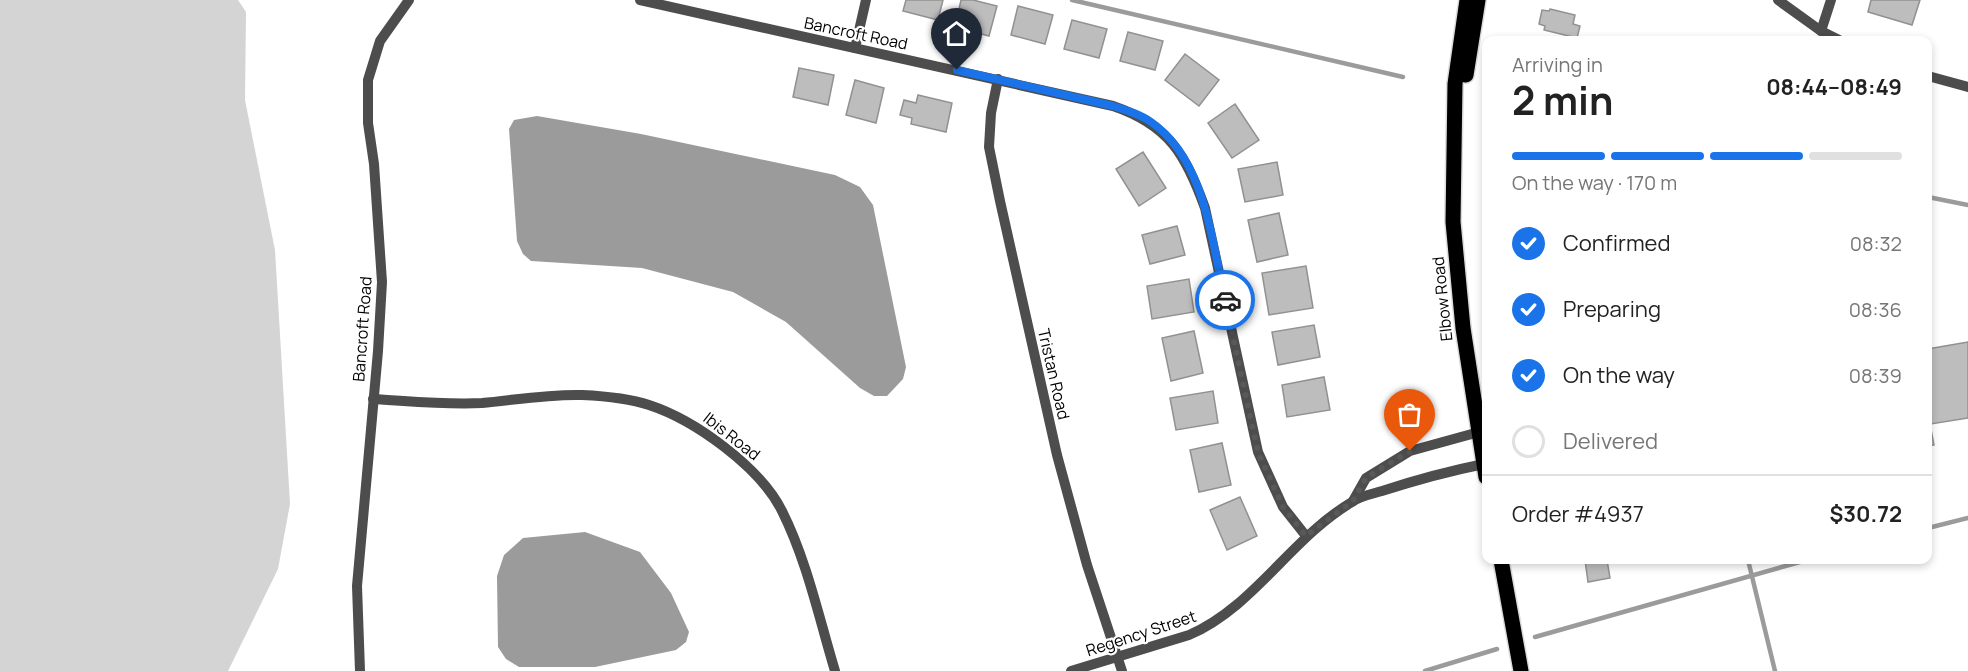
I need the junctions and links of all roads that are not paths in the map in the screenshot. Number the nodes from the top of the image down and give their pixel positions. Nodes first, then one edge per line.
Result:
1 (409, 0) edge
2 (640, 0) edge
3 (866, 0) edge
4 (1467, 0) edge
5 (1478, 0) edge
6 (1778, 0) edge
7 (1831, 0) edge
8 (1821, 31) junction
9 (1831, 36) edge
10 (855, 48) junction
11 (1932, 77) edge
12 (998, 79) junction
13 (1968, 87) edge
14 (1455, 116) junction
15 (373, 399) junction
16 (1479, 432) junction
17 (1482, 451) edge
18 (1482, 470) edge
19 (1353, 501) junction
20 (1306, 536) junction
21 (1502, 564) edge
22 (1116, 658) junction
23 (360, 671) edge
24 (835, 671) edge
25 (1071, 671) edge
26 (1122, 671) edge
27 (1521, 671) edge

1 - 15 street, Bancroft Road
2 - 10 street, Bancroft Road
3 - 10 street
4 - 14 main road, Elbow Road
5 - 14 main road, Elbow Road
6 - 8 street
7 - 8 street
8 - 9 street
10 - 12 street, Bancroft Road
11 - 13 street
12 - 20 street, Bancroft Road
12 - 22 street, Tristan Road
14 - 16 main road, Elbow Road
15 - 23 street, Bancroft Road
15 - 24 street, Ibis Road
16 - 17 main road, Elbow Road
16 - 19 street, Regency Street
18 - 19 street, Regency Street
19 - 20 street, Regency Street
20 - 22 street, Regency Street
21 - 27 main road
22 - 25 street, Regency Street
22 - 26 street, Tristan Road

